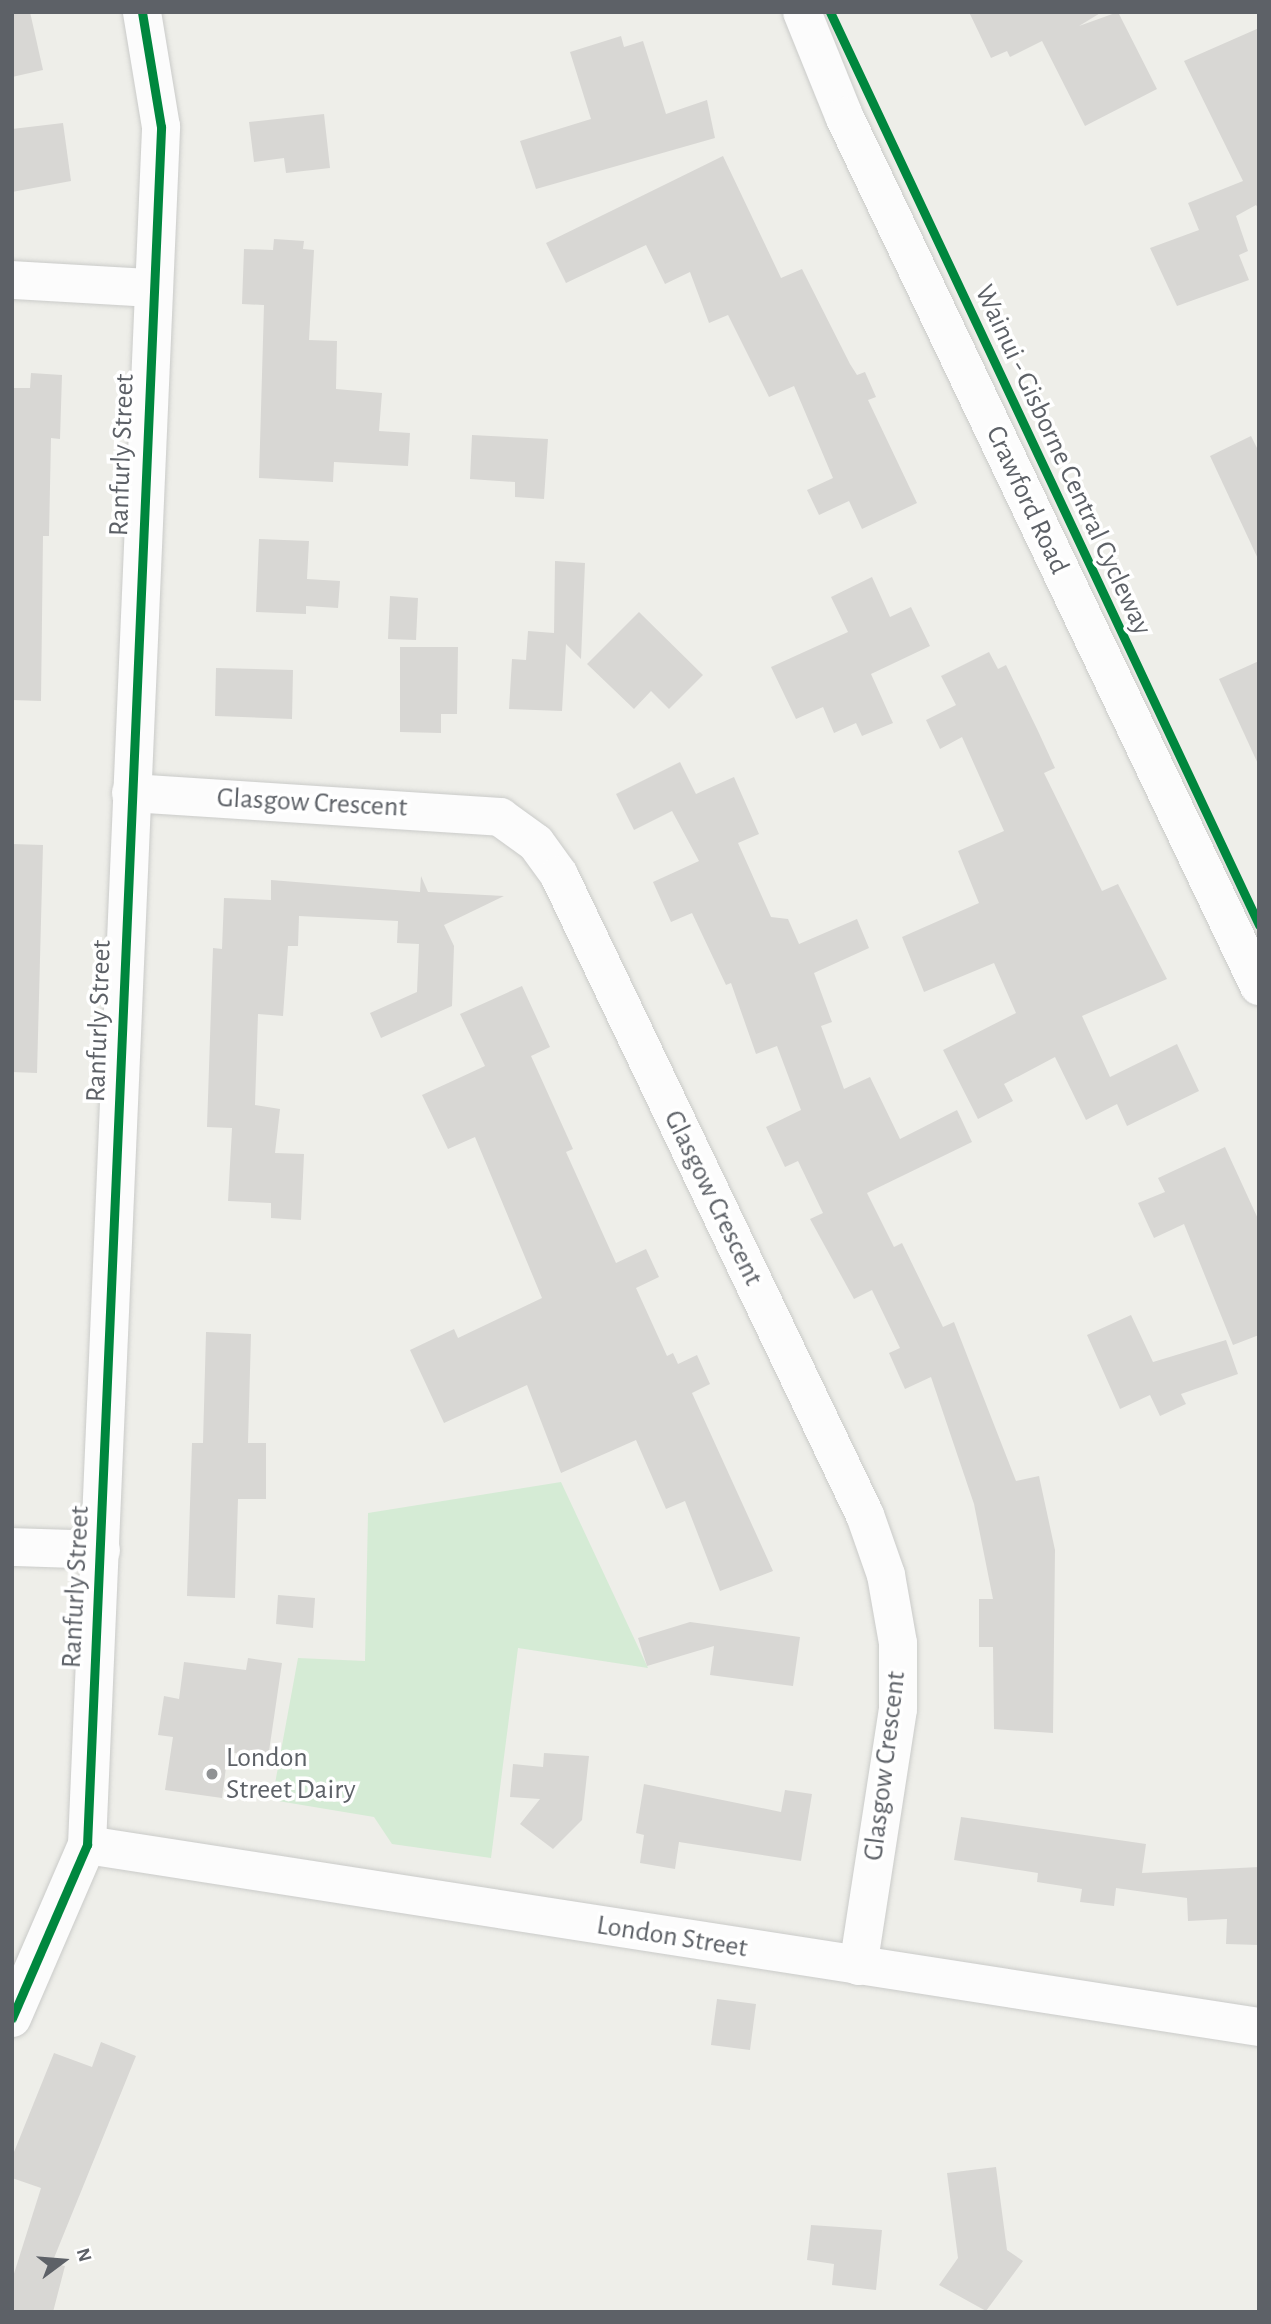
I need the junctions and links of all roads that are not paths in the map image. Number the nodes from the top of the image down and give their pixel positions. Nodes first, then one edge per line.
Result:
1 (142, 12) edge
2 (802, 12) edge
3 (12, 280) edge
4 (151, 288) junction
5 (131, 793) junction
6 (1259, 986) edge
7 (12, 1547) edge
8 (100, 1550) junction
9 (87, 1845) junction
10 (858, 1966) junction
11 (12, 2018) edge
12 (1259, 2027) edge

1 - 4 street, Ranfurly Street
2 - 6 street, Crawford Road
3 - 4 street
4 - 5 street, Ranfurly Street
5 - 8 street, Ranfurly Street
5 - 10 street, Glasgow Crescent
7 - 8 street
8 - 9 street, Ranfurly Street
9 - 10 street, London Street
9 - 11 street, Ranfurly Street
10 - 12 street, London Street

